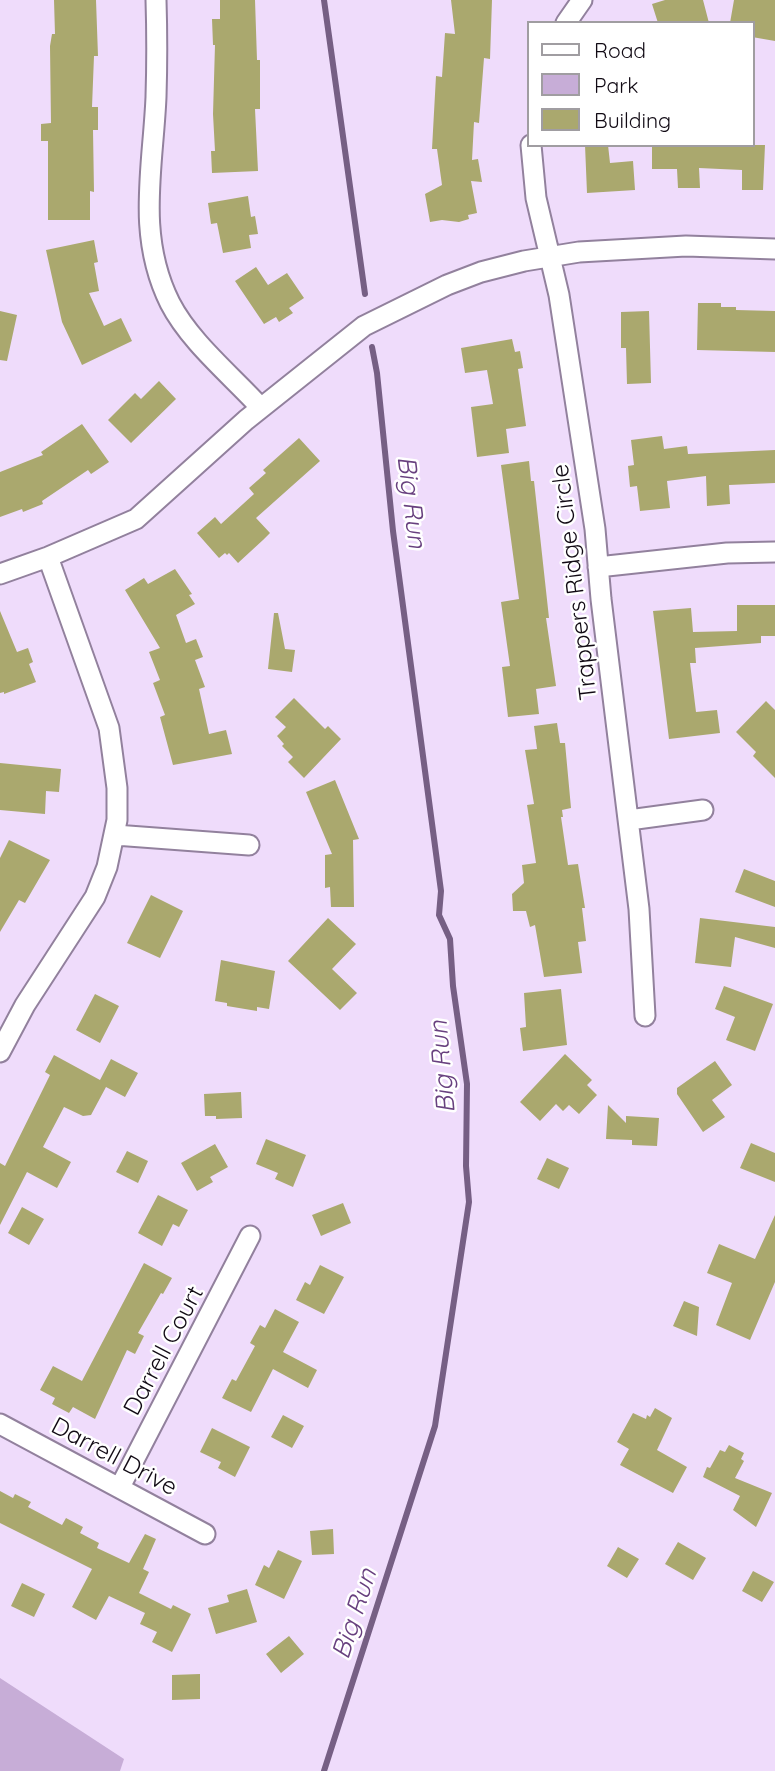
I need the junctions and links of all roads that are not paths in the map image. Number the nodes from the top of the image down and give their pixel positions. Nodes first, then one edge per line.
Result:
1 (156, 0) edge
2 (582, 0) edge
3 (567, 21) edge
4 (531, 147) edge
5 (775, 249) edge
6 (550, 256) junction
7 (261, 408) junction
8 (775, 552) edge
9 (48, 557) junction
10 (598, 567) junction
11 (0, 574) edge
12 (703, 810) dead end
13 (629, 820) junction
14 (115, 835) junction
15 (249, 845) dead end
16 (645, 1016) dead end
17 (0, 1052) edge
18 (250, 1236) dead end
19 (0, 1424) edge
20 (120, 1488) junction
21 (205, 1534) dead end

1 - 7 street
2 - 3 street
4 - 6 street, Trappers Ridge Circle
5 - 6 street
6 - 7 street
6 - 10 street, Trappers Ridge Circle
7 - 9 street
8 - 10 street
9 - 11 street
9 - 14 street
10 - 13 street, Trappers Ridge Circle
12 - 13 street
13 - 16 street, Trappers Ridge Circle
14 - 15 street
14 - 17 street
18 - 20 street, Darrell Court
19 - 20 street, Darrell Drive
20 - 21 street, Darrell Drive

